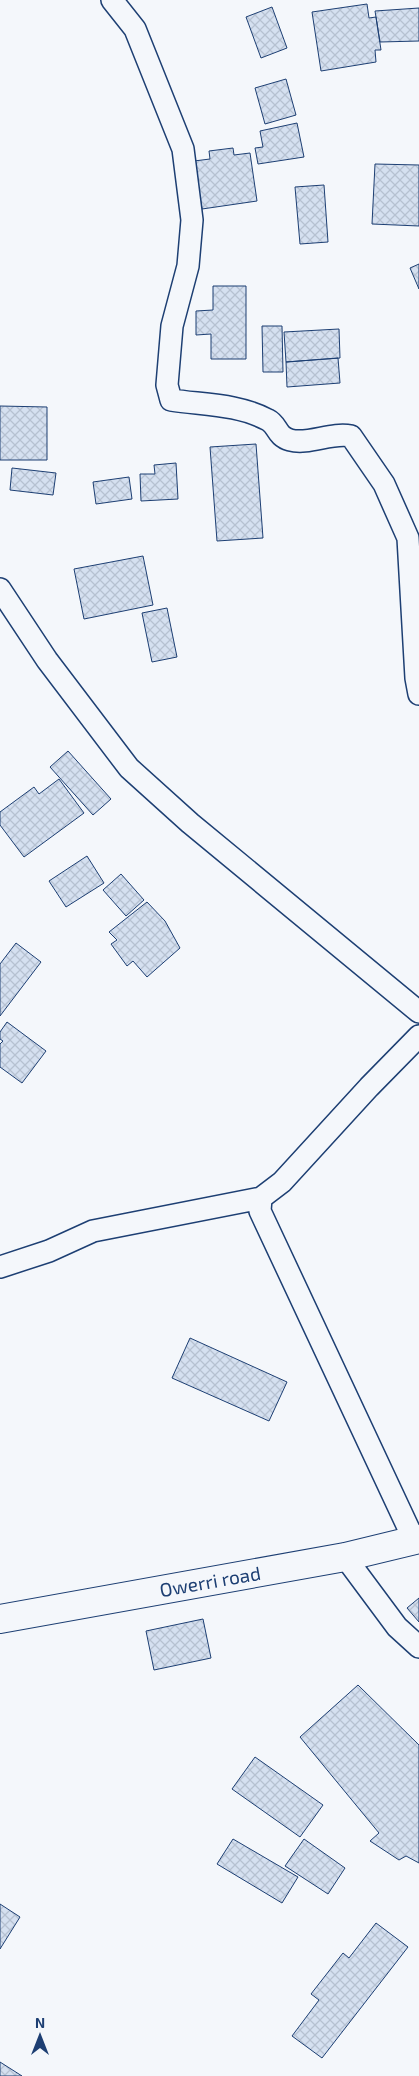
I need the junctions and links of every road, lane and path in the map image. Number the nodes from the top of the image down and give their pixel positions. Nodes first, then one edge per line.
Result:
1 (112, 0) edge
2 (0, 589) edge
3 (419, 694) edge
4 (419, 1012) edge
5 (419, 1036) edge
6 (260, 1198) junction
7 (0, 1267) edge
8 (417, 1539) edge
9 (346, 1557) junction
10 (0, 1619) edge
11 (419, 1647) edge

1 - 3 street
2 - 4 street
5 - 6 street
6 - 7 street
6 - 8 street
8 - 9 main road, Owerri road
9 - 10 main road, Owerri road
9 - 11 street

